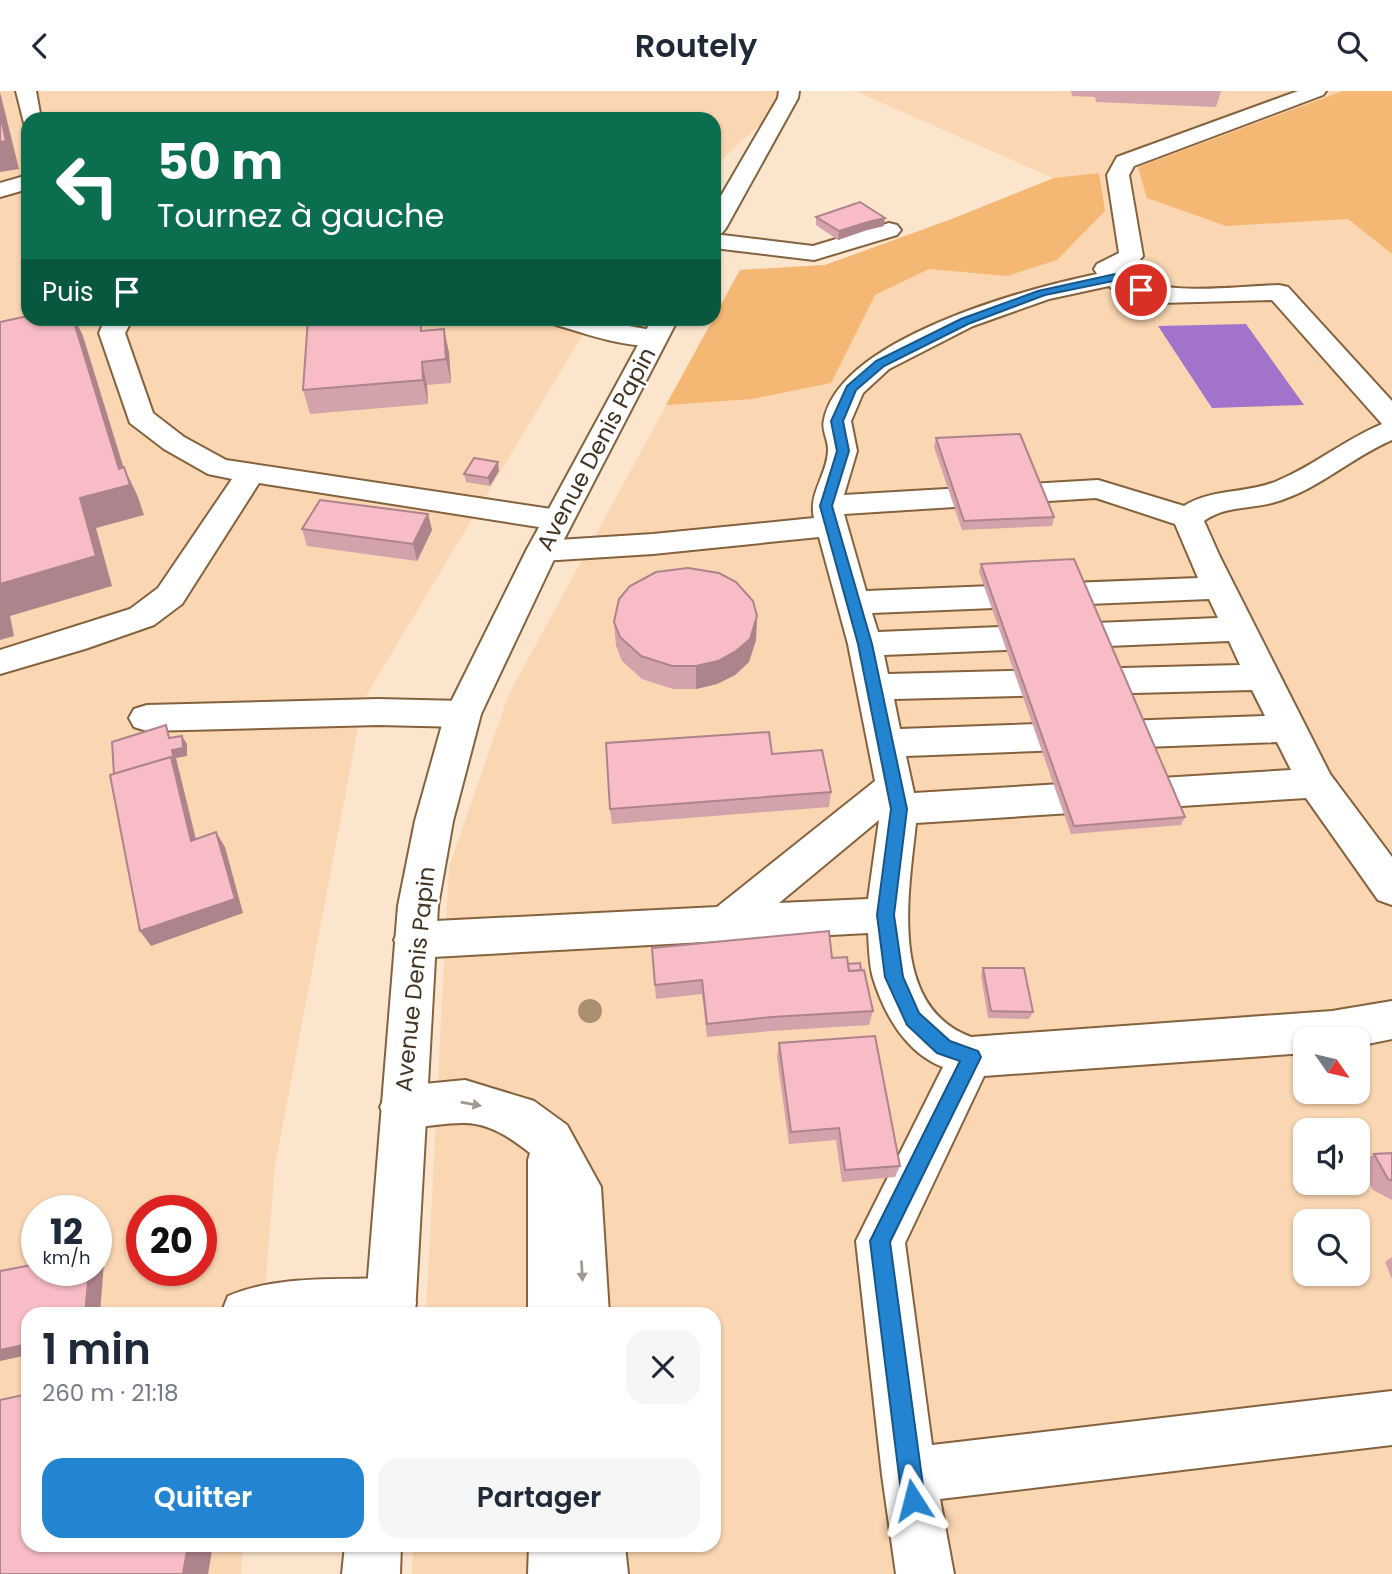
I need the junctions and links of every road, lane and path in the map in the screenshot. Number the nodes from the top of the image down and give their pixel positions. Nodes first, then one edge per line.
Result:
1 (26, 91) edge
2 (789, 91) edge
3 (1316, 91) edge
4 (30, 112) edge
5 (21, 184) edge
6 (0, 190) edge
7 (721, 216) edge
8 (889, 230) dead end
9 (721, 242) edge
10 (1115, 277) junction
11 (116, 326) edge
12 (587, 326) edge
13 (660, 328) edge
14 (1392, 418) edge
15 (1392, 430) edge
16 (251, 473) junction
17 (828, 516) junction
18 (1188, 518) junction
19 (550, 535) junction
20 (1220, 588) junction
21 (853, 603) junction
22 (1240, 629) junction
23 (865, 644) junction
24 (0, 662) edge
25 (1263, 677) junction
26 (874, 687) junction
27 (463, 714) junction
28 (147, 718) dead end
29 (1289, 729) junction
30 (886, 743) junction
31 (1316, 783) junction
32 (897, 797) junction
33 (1392, 888) edge
34 (886, 915) junction
35 (724, 925) junction
36 (415, 940) junction
37 (1392, 1020) edge
38 (971, 1057) junction
39 (403, 1107) junction
40 (551, 1141) junction
41 (391, 1307) edge
42 (553, 1307) edge
43 (584, 1307) edge
44 (1392, 1418) edge
45 (909, 1475) junction
46 (373, 1552) edge
47 (556, 1552) edge
48 (597, 1552) edge
49 (371, 1574) edge
50 (557, 1574) edge
51 (599, 1574) edge
52 (925, 1574) edge

1 - 4 main road
2 - 7 main road
3 - 10 main road
5 - 6 main road
8 - 9 main road
10 - 14 main road
10 - 17 main road
11 - 16 main road
12 - 13 main road
13 - 19 main road, Avenue Denis Papin
15 - 18 main road
16 - 19 main road
16 - 24 main road
17 - 18 main road
17 - 19 main road
17 - 21 main road
18 - 20 main road
19 - 27 main road, Avenue Denis Papin
20 - 21 main road
20 - 22 main road
21 - 23 main road
22 - 23 main road
22 - 25 main road
23 - 26 main road
25 - 26 main road
25 - 29 main road
26 - 30 main road
27 - 28 main road
27 - 36 main road, Avenue Denis Papin
29 - 30 main road
29 - 31 main road
30 - 32 main road
31 - 32 main road
31 - 33 main road
32 - 34 main road
32 - 35 main road
34 - 35 main road
34 - 38 main road
35 - 36 main road
36 - 39 main road, Avenue Denis Papin
37 - 38 main road
38 - 45 main road
39 -> 40 main road
39 - 41 main road, Avenue Denis Papin
40 - 42 main road
40 -> 43 main road
44 - 45 main road
45 - 52 main road
46 - 49 main road
47 - 50 main road
48 - 51 main road

